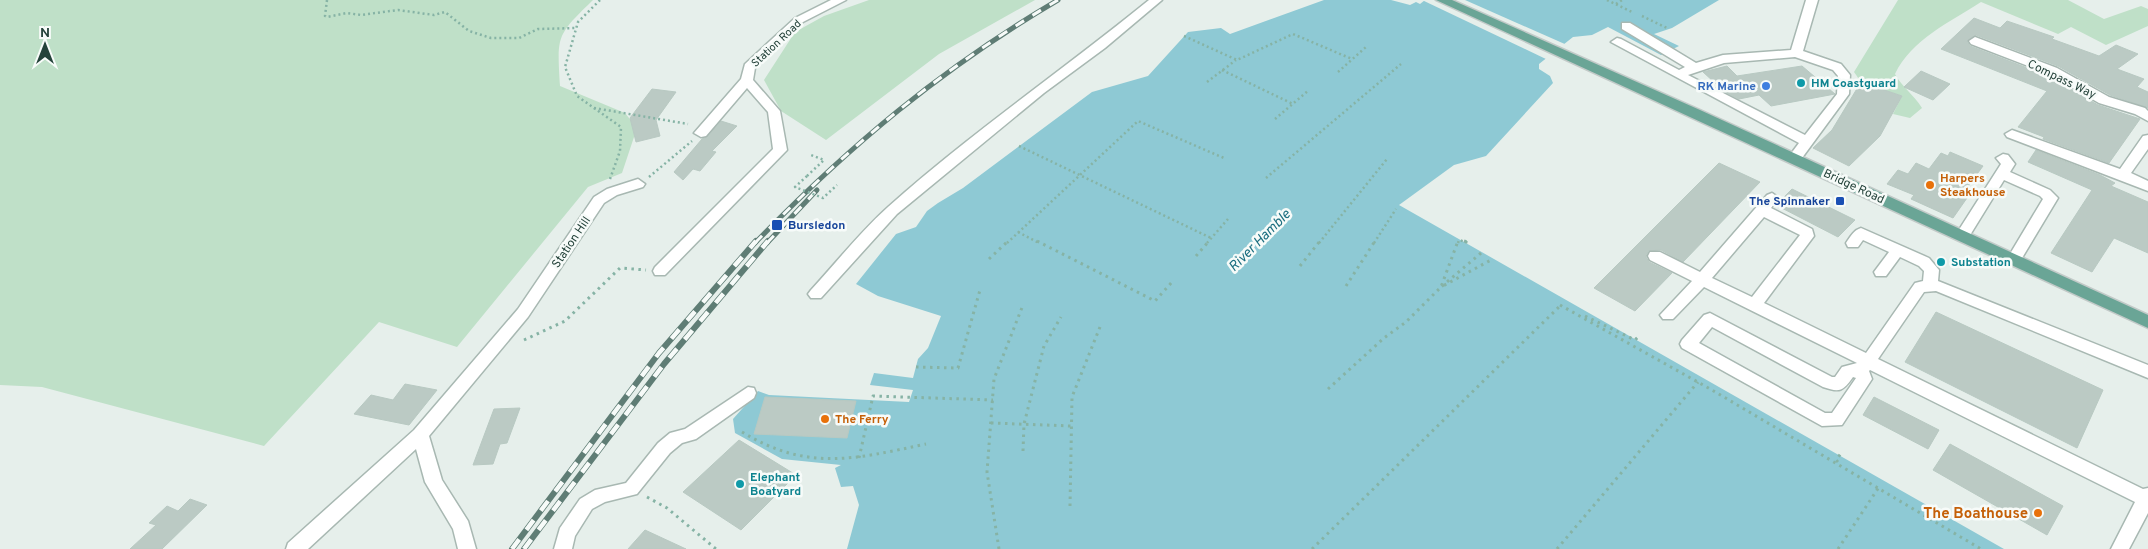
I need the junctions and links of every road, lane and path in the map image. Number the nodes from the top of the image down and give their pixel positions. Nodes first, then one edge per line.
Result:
1 (327, 0) edge
2 (600, 0) edge
3 (840, 0) edge
4 (1156, 0) edge
5 (1442, 0) edge
6 (1622, 0) edge
7 (1812, 0) edge
8 (1616, 4) dead end
9 (1626, 26) dead end
10 (577, 28) junction
11 (1184, 36) dead end
12 (1975, 41) dead end
13 (1617, 42) dead end
14 (1366, 47) dead end
15 (2034, 48) dead end
16 (1796, 52) junction
17 (1352, 59) junction
18 (1236, 60) junction
19 (2023, 60) junction
20 (1401, 64) dead end
21 (1694, 67) junction
22 (1222, 70) junction
23 (1338, 72) dead end
24 (1679, 75) junction
25 (747, 80) junction
26 (1206, 82) dead end
27 (1309, 90) dead end
28 (1293, 104) junction
29 (590, 107) junction
30 (2148, 117) edge
31 (1275, 119) dead end
32 (704, 130) junction
33 (2012, 134) dead end
34 (2148, 139) edge
35 (1807, 142) junction
36 (1019, 146) dead end
37 (811, 155) dead end
38 (1224, 158) dead end
39 (2003, 158) dead end
40 (1387, 159) dead end
41 (1794, 159) junction
42 (2002, 174) junction
43 (1081, 175) junction
44 (2123, 175) junction
45 (1266, 178) dead end
46 (638, 184) joint
47 (837, 185) dead end
48 (2148, 186) edge
49 (612, 192) junction
50 (1772, 198) dead end
51 (1396, 209) dead end
52 (1762, 210) junction
53 (1228, 219) dead end
54 (1018, 232) junction
55 (1962, 236) junction
56 (1211, 238) junction
57 (1470, 243) dead end
58 (1853, 243) dead end
59 (1898, 250) junction
60 (1481, 253) dead end
61 (1196, 256) dead end
62 (1655, 256) dead end
63 (989, 259) dead end
64 (1491, 260) dead end
65 (2014, 260) junction
66 (1300, 266) dead end
67 (660, 271) joint
68 (1881, 272) dead end
69 (1702, 280) junction
70 (1172, 282) dead end
71 (1346, 286) dead end
72 (1930, 286) junction
73 (1441, 287) junction
74 (980, 290) dead end
75 (816, 294) dead end
76 (1024, 305) dead end
77 (1560, 305) junction
78 (1754, 305) junction
79 (1668, 315) dead end
80 (1061, 317) dead end
81 (2148, 322) edge
82 (1100, 327) dead end
83 (1638, 337) dead end
84 (519, 343) dead end
85 (1864, 366) junction
86 (916, 367) dead end
87 (2148, 372) edge
88 (1698, 382) junction
89 (1328, 388) dead end
90 (748, 393) dead end
91 (993, 400) junction
92 (991, 423) junction
93 (1024, 424) junction
94 (1071, 426) junction
95 (742, 432) dead end
96 (420, 435) junction
97 (926, 444) dead end
98 (1022, 451) dead end
99 (1842, 452) dead end
100 (858, 458) junction
101 (1879, 487) junction
102 (632, 489) junction
103 (2147, 498) edge
104 (1070, 506) dead end
105 (295, 549) edge
106 (467, 549) edge
107 (563, 549) edge
108 (716, 549) edge
109 (999, 549) edge
110 (1312, 549) edge
111 (1557, 549) edge
112 (1838, 549) edge
113 (1981, 549) edge
114 (2120, 549) edge

1 - 10 path
2 - 10 path
3 - 25 street, Station Road
4 - 75 street
5 - 41 main road, Bridge Road
6 - 8 path
7 - 16 street
9 - 21 street
10 - 29 path
11 - 18 path
12 - 19 street, Compass Way
13 - 24 street
14 - 17 path
15 - 19 street
16 - 21 street
16 - 35 street
17 - 18 path
17 - 23 path
18 - 22 path
19 - 30 street, Compass Way
20 - 45 path
21 - 24 street
22 - 26 path
22 - 28 path
24 - 35 street
25 - 32 street
25 - 67 street
27 - 28 path
28 - 31 path
29 - 32 path
29 - 49 path
32 - 46 path
33 - 44 street
34 - 44 street
35 - 41 street
36 - 43 path
37 - 47 path, bridge
38 - 43 path
39 - 42 street
40 - 66 path
41 - 55 main road, Bridge Road
42 - 55 street
42 - 65 street
43 - 54 path
43 - 56 path
44 - 48 street
46 - 49 street, Station Hill
49 - 96 street, Station Hill
50 - 52 street
51 - 71 path
52 - 69 street
52 - 78 street
53 - 56 path
54 - 63 path
54 - 70 path
55 - 65 main road, Bridge Road
56 - 61 path
57 - 73 path
58 - 59 street
59 - 68 street
59 - 72 street
60 - 73 path
62 - 69 street
64 - 73 path
65 - 81 main road, Bridge Road
67 - 84 path
69 - 78 street
69 - 79 street
72 - 85 street
72 - 87 street
73 - 89 path
74 - 86 path
76 - 91 path
77 - 83 path
77 - 88 path
77 - 110 path
78 - 85 street
80 - 93 path
82 - 94 path
85 - 85 street
85 - 103 street
88 - 101 path
88 - 111 path
90 - 102 street
91 - 92 path
91 - 100 path
92 - 93 path
92 - 109 path
93 - 94 path
93 - 98 path
94 - 104 path
95 - 100 path
96 - 105 street, Station Hill
96 - 106 street
97 - 100 path
99 - 101 path
101 - 112 path
101 - 113 path
102 - 107 street
102 - 108 path
103 - 114 street

